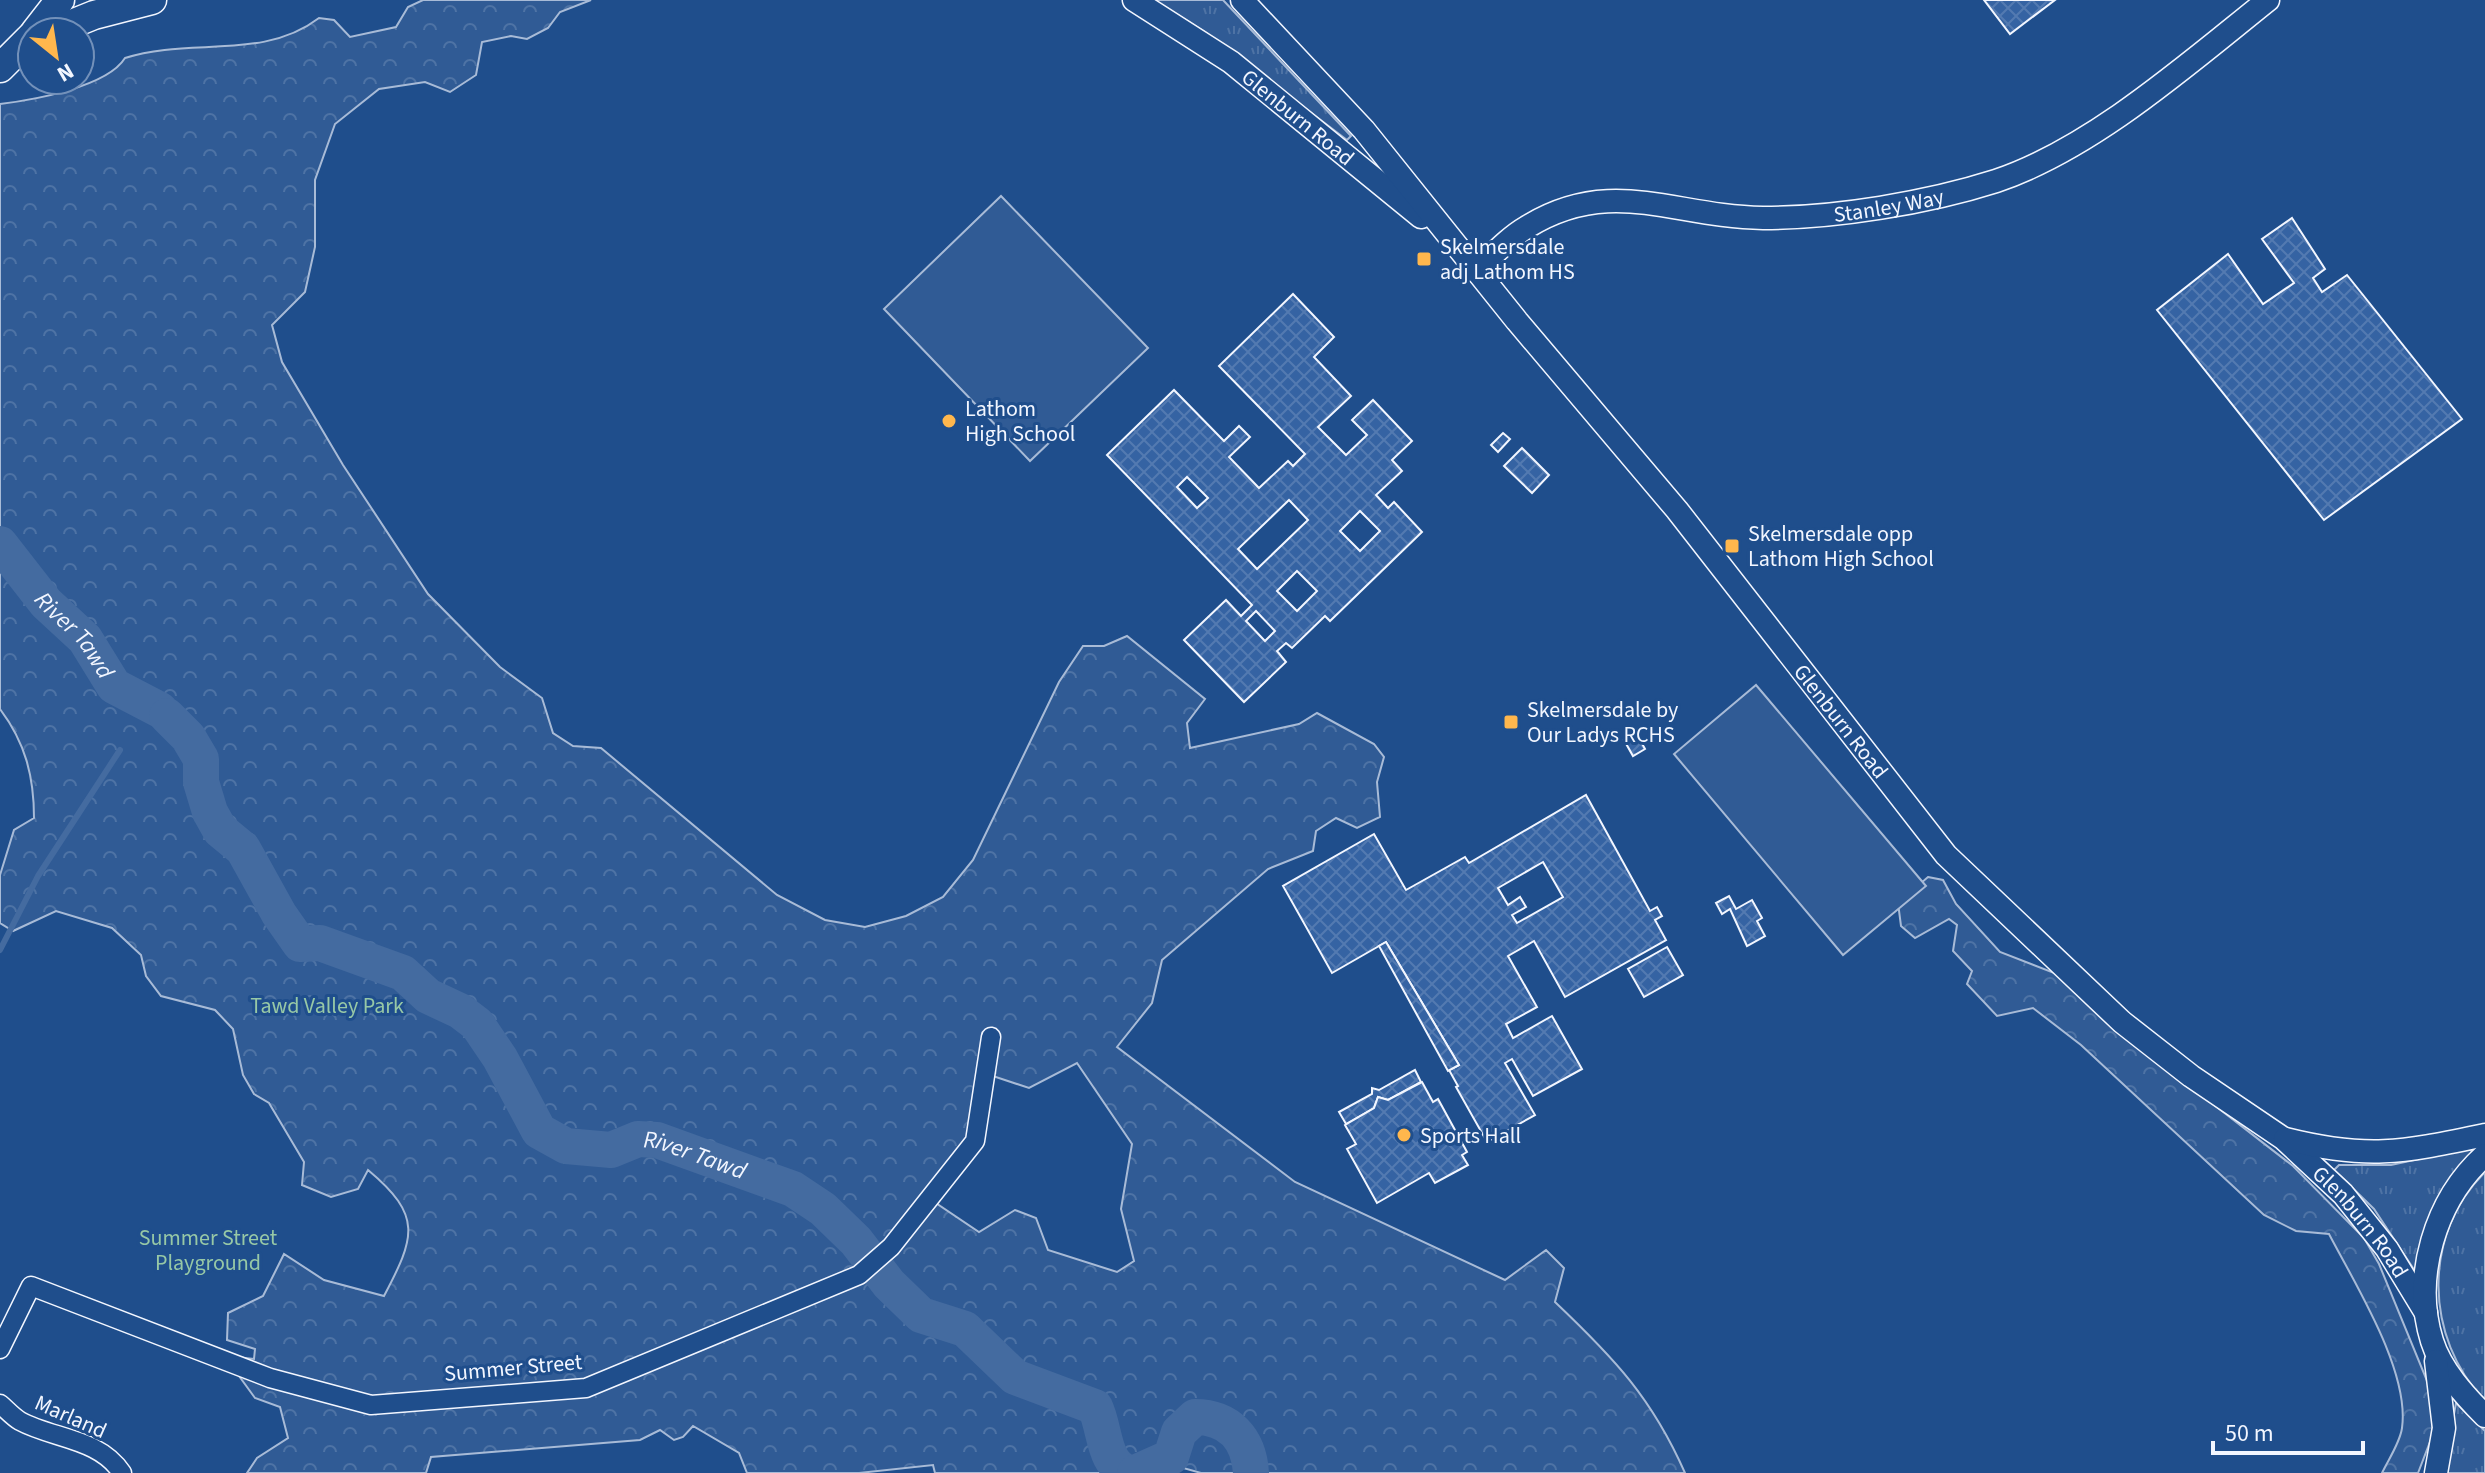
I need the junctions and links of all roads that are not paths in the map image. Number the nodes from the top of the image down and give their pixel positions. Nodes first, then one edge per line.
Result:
1 (60, 0) edge
2 (152, 0) edge
3 (1134, 0) edge
4 (1242, 0) edge
5 (2268, 0) edge
6 (48, 16) edge
7 (92, 16) edge
8 (16, 53) edge
9 (0, 68) edge
10 (1456, 245) junction
11 (1476, 271) junction
12 (991, 1037) dead end
13 (2485, 1135) edge
14 (2284, 1139) junction
15 (2485, 1155) edge
16 (2426, 1313) junction
17 (2433, 1344) junction
18 (0, 1349) edge
19 (0, 1404) edge
20 (2485, 1416) edge
21 (122, 1473) edge
22 (2436, 1473) edge

1 - 6 main road
2 - 7 main road
3 - 10 street, Glenburn Road
4 - 10 street, Glenburn Road
5 - 11 street, Stanley Way
8 - 9 main road
10 - 11 street, Glenburn Road
11 - 14 street, Glenburn Road
12 - 18 street, Summer Street
13 - 14 street, Glenburn Road
14 - 16 street, Glenburn Road
15 - 16 street
16 - 17 street
17 - 20 street
17 - 22 street
19 - 21 street, Marland

